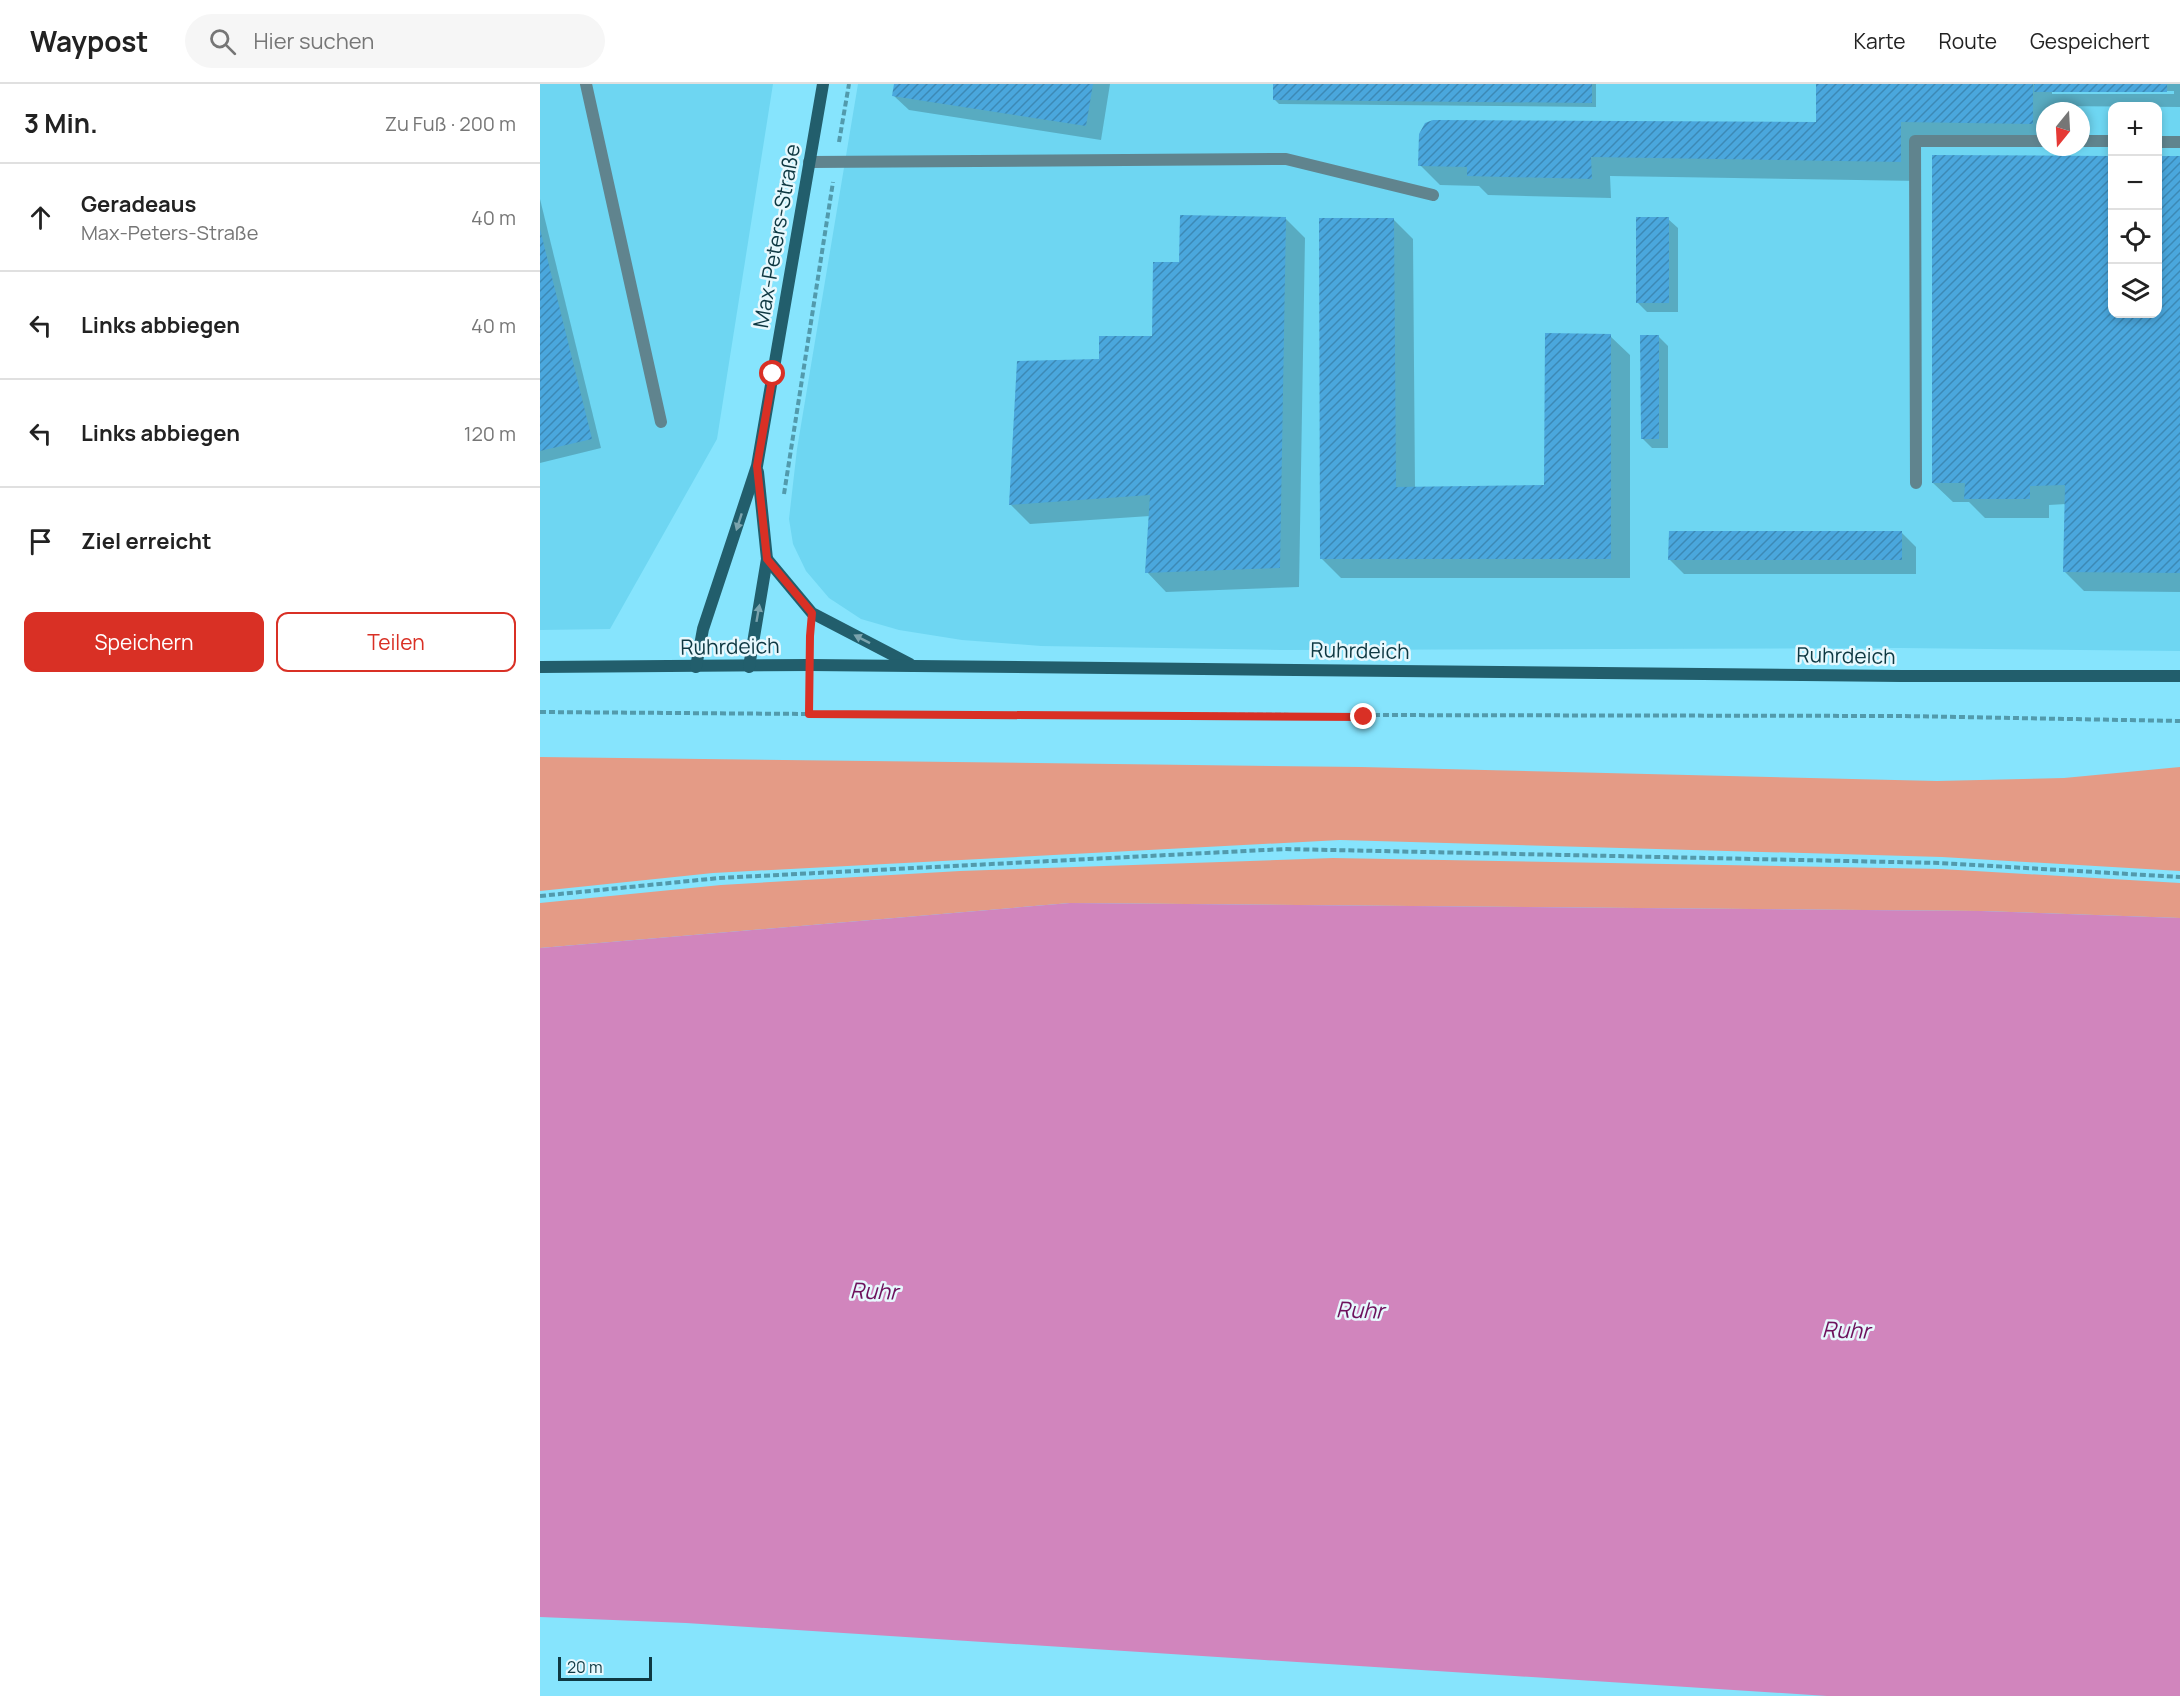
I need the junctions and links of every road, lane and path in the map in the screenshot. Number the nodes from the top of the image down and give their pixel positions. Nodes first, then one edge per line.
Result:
1 (586, 84) edge
2 (823, 84) edge
3 (849, 84) edge
4 (2036, 141) edge
5 (2090, 141) edge
6 (2108, 141) edge
7 (2162, 142) edge
8 (2180, 142) edge
9 (809, 162) junction
10 (836, 162) junction
11 (1433, 195) dead end
12 (661, 422) dead end
13 (757, 466) junction
14 (1916, 483) dead end
15 (783, 504) dead end
16 (767, 559) junction
17 (810, 664) junction
18 (540, 666) edge
19 (914, 666) junction
20 (696, 667) junction
21 (749, 667) junction
22 (2180, 676) edge
23 (540, 712) edge
24 (809, 714) junction
25 (2180, 721) edge
26 (2180, 877) edge
27 (540, 896) edge

1 - 12 lane
2 - 9 main road, Max-Peters-Straße
3 - 10 path
4 - 14 lane
5 - 6 lane
7 - 8 lane
9 - 10 lane
9 - 13 main road, Max-Peters-Straße
10 - 11 lane
10 - 15 path
13 - 16 main road, Max-Peters-Straße
13 -> 20 main road, Max-Peters-Straße
19 -> 16 main road
21 -> 16 main road, Max-Peters-Straße
17 - 19 main road, Ruhrdeich
17 - 21 main road, Ruhrdeich
17 - 24 path
18 - 20 main road, Ruhrdeich
19 - 22 main road, Ruhrdeich
20 - 21 main road, Ruhrdeich
23 - 24 path
24 - 25 path
26 - 27 path

